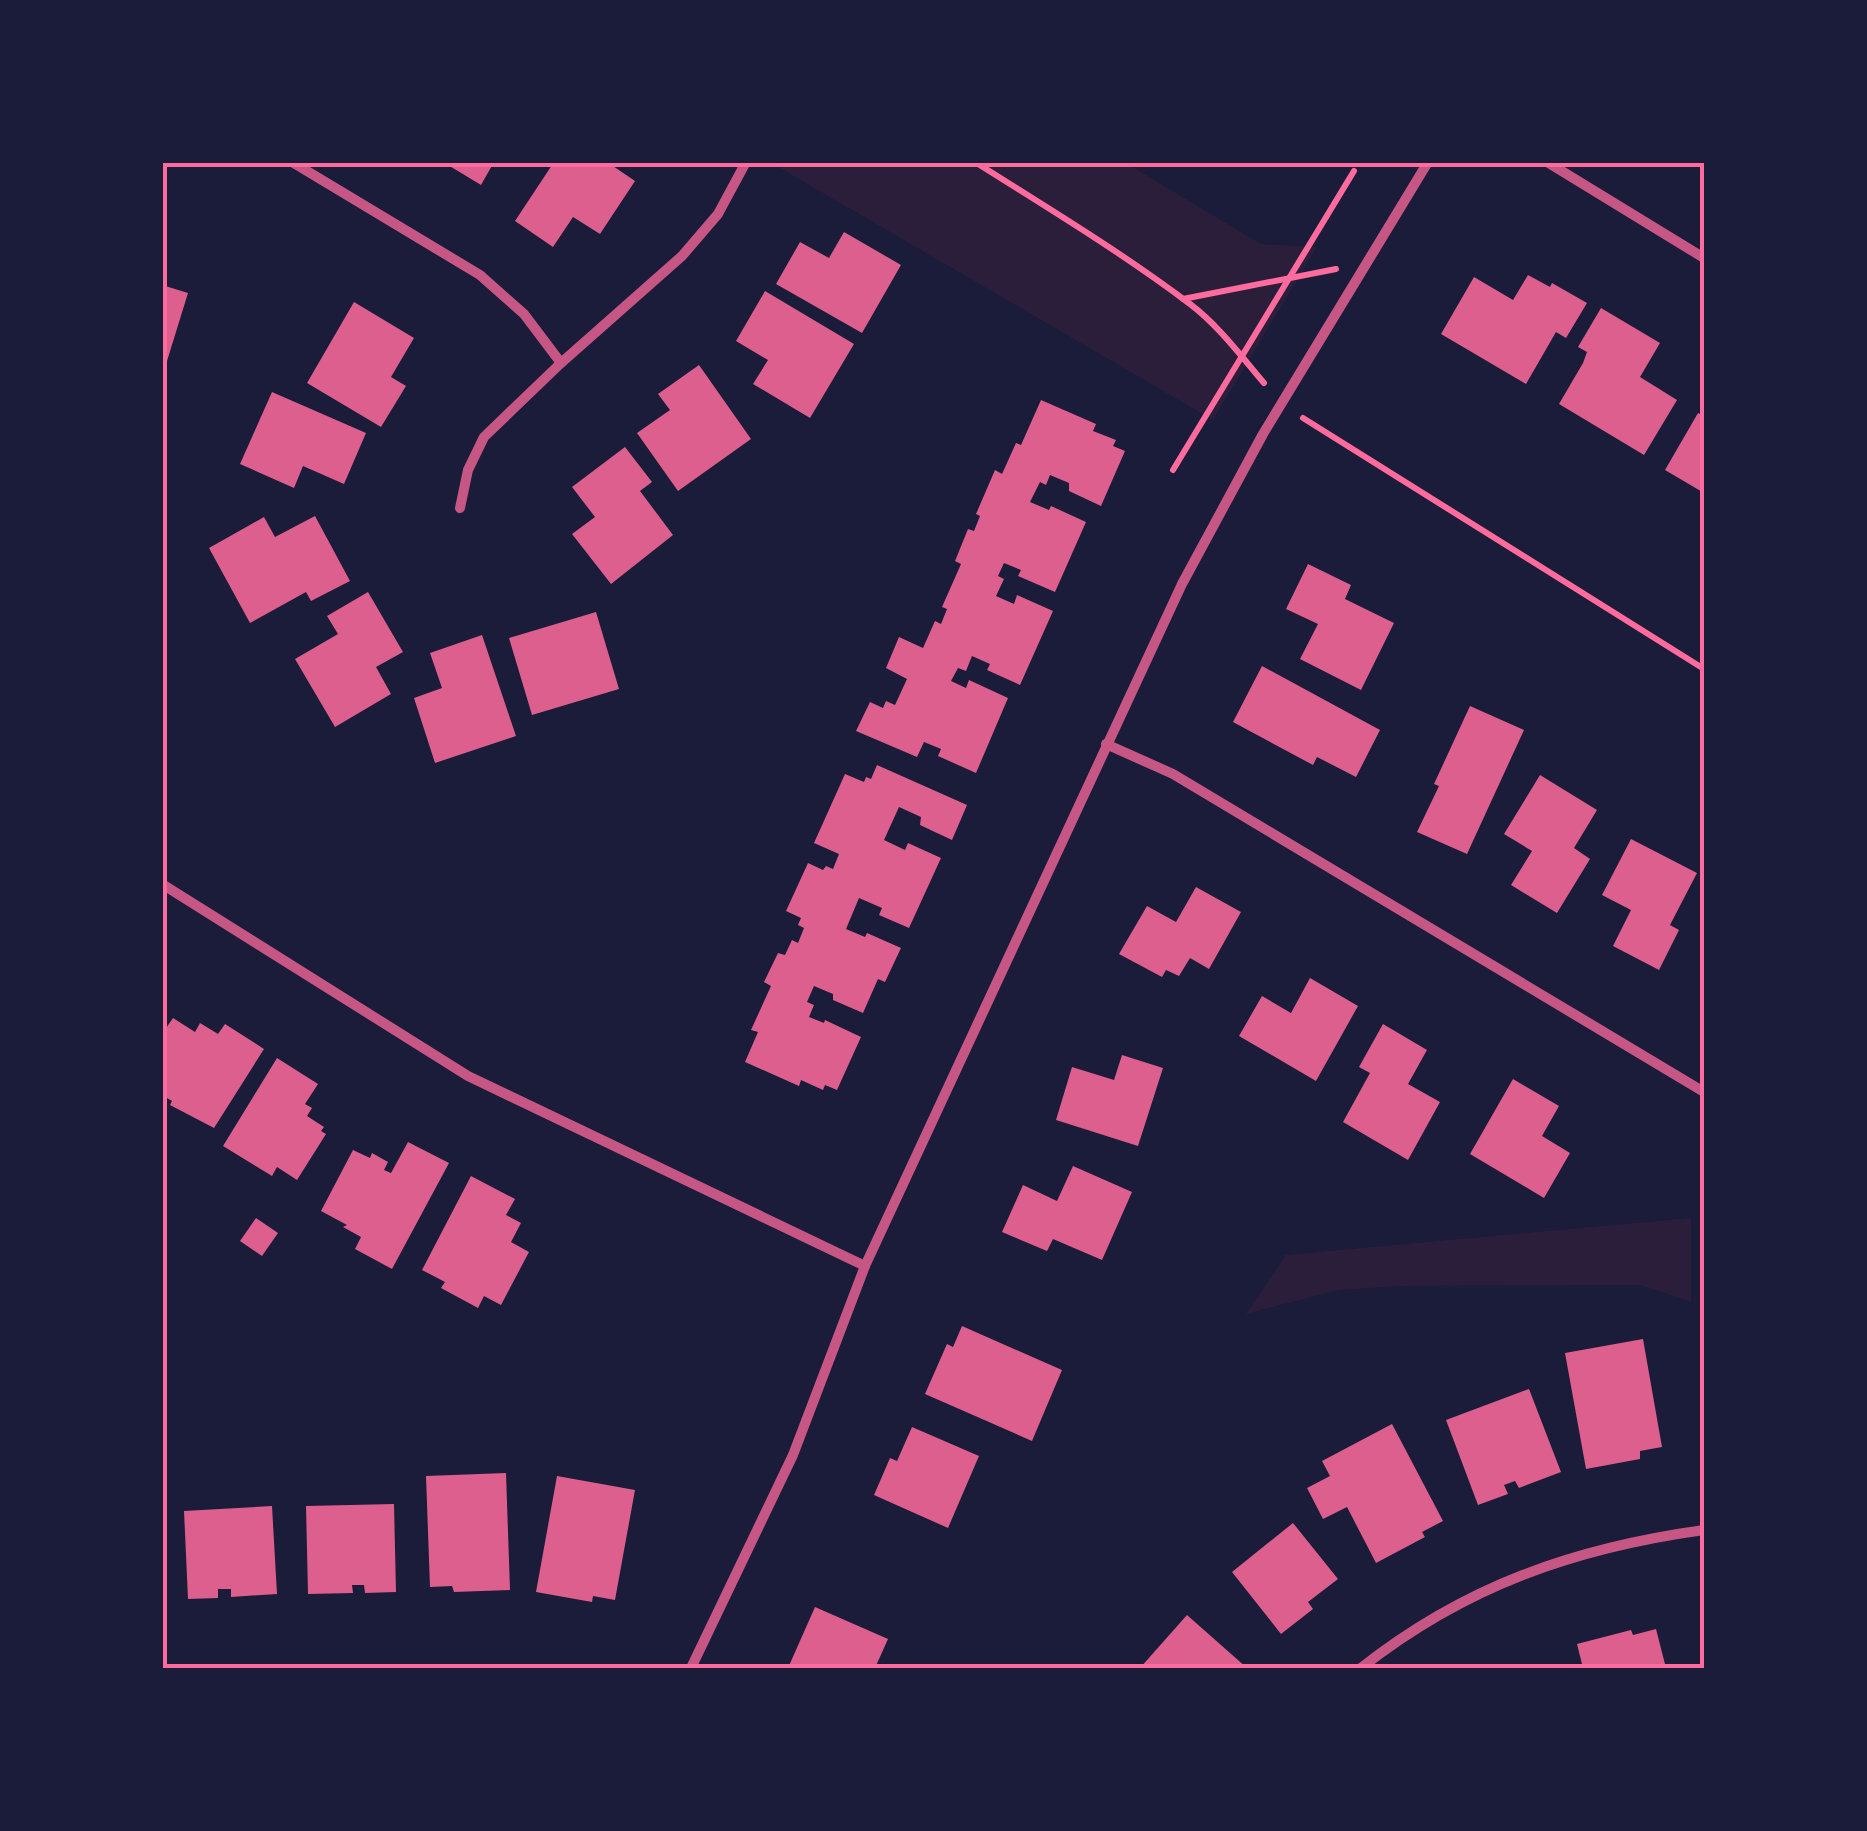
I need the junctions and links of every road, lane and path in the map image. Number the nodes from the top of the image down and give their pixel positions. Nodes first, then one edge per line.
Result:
1 (292, 162) edge
2 (746, 162) edge
3 (975, 162) edge
4 (1428, 162) edge
5 (1546, 162) edge
6 (1354, 171) dead end
7 (1704, 258) edge
8 (1367, 263) junction
9 (1290, 278) junction
10 (1183, 299) junction
11 (1242, 356) junction
12 (562, 363) junction
13 (1282, 404) junction
14 (1173, 470) dead end
15 (460, 508) dead end
16 (1704, 669) edge
17 (1106, 744) junction
18 (163, 887) edge
19 (1704, 1092) edge
20 (866, 1266) junction
21 (1704, 1530) edge
22 (692, 1668) edge
23 (1361, 1668) edge

1 - 12 street
2 - 12 street
3 - 10 path
4 - 8 street
5 - 7 street
6 - 9 path
8 - 9 path
8 - 13 street
9 - 10 path
9 - 11 path
10 - 11 path
11 - 13 path
11 - 14 path
12 - 15 street
13 - 16 path
13 - 17 street
17 - 19 street
17 - 20 street
18 - 20 street
20 - 22 street
21 - 23 street

